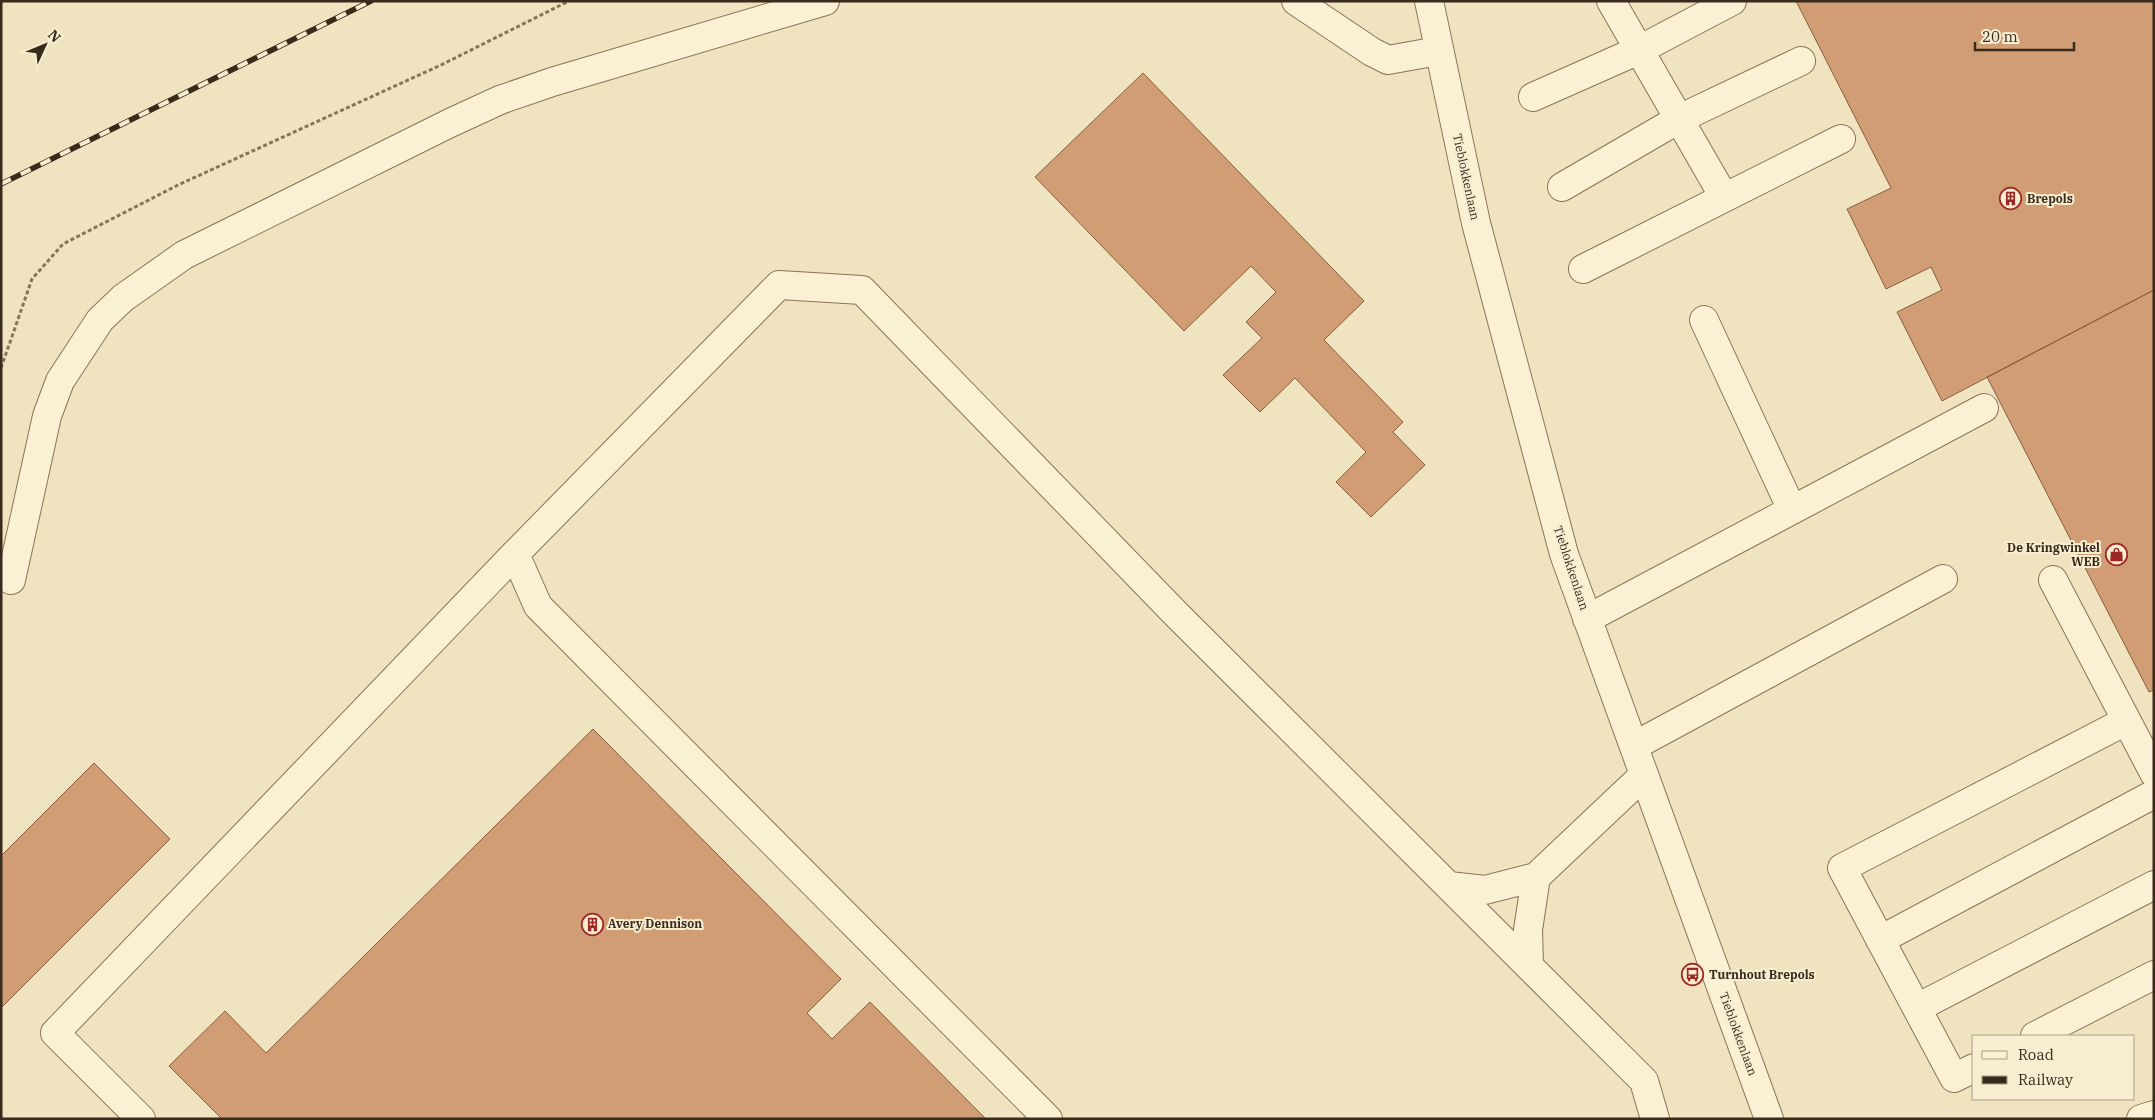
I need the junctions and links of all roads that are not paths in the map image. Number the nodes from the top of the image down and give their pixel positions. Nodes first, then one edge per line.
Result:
1 (826, 1) edge
2 (1296, 1) edge
3 (1429, 1) edge
4 (1611, 1) edge
5 (1732, 1) edge
6 (1639, 50) junction
7 (1438, 51) junction
8 (1801, 61) dead end
9 (1533, 97) dead end
10 (1678, 119) junction
11 (1841, 139) dead end
12 (1562, 187) dead end
13 (1724, 197) junction
14 (1583, 269) dead end
15 (1704, 320) dead end
16 (1984, 408) dead end
17 (1792, 510) junction
18 (515, 554) junction
19 (1943, 579) dead end
20 (11, 580) dead end
21 (2052, 580) dead end
22 (1588, 619) junction
23 (2126, 720) junction
24 (1634, 746) junction
25 (2153, 768) edge
26 (1644, 775) junction
27 (2154, 794) edge
28 (1536, 878) junction
29 (2154, 884) edge
30 (1449, 886) junction
31 (1880, 940) junction
32 (1528, 966) junction
33 (2154, 975) edge
34 (1917, 1008) junction
35 (2037, 1035) edge
36 (1972, 1069) edge
37 (2154, 1114) edge
38 (141, 1119) edge
39 (1048, 1119) edge
40 (1655, 1119) edge
41 (1769, 1119) edge
42 (2141, 1119) edge

1 - 20 street
2 - 7 street
3 - 7 street, Tieblokkenlaan
4 - 6 street
5 - 6 street
6 - 9 street
6 - 10 street
7 - 22 street, Tieblokkenlaan
8 - 10 street
10 - 12 street
10 - 13 street
11 - 13 street
13 - 14 street
15 - 17 street
16 - 17 street
17 - 22 street
18 - 30 street
18 - 38 street
18 - 39 street
19 - 24 street
21 - 23 street
22 - 24 street, Tieblokkenlaan
23 - 25 street
23 - 31 street
24 - 26 street, Tieblokkenlaan
26 - 28 street
26 - 41 street, Tieblokkenlaan
27 - 31 street
28 - 30 street
28 - 32 street
29 - 34 street
30 - 32 street
31 - 34 street
32 - 40 street
33 - 35 street
34 - 36 street
37 - 42 street

